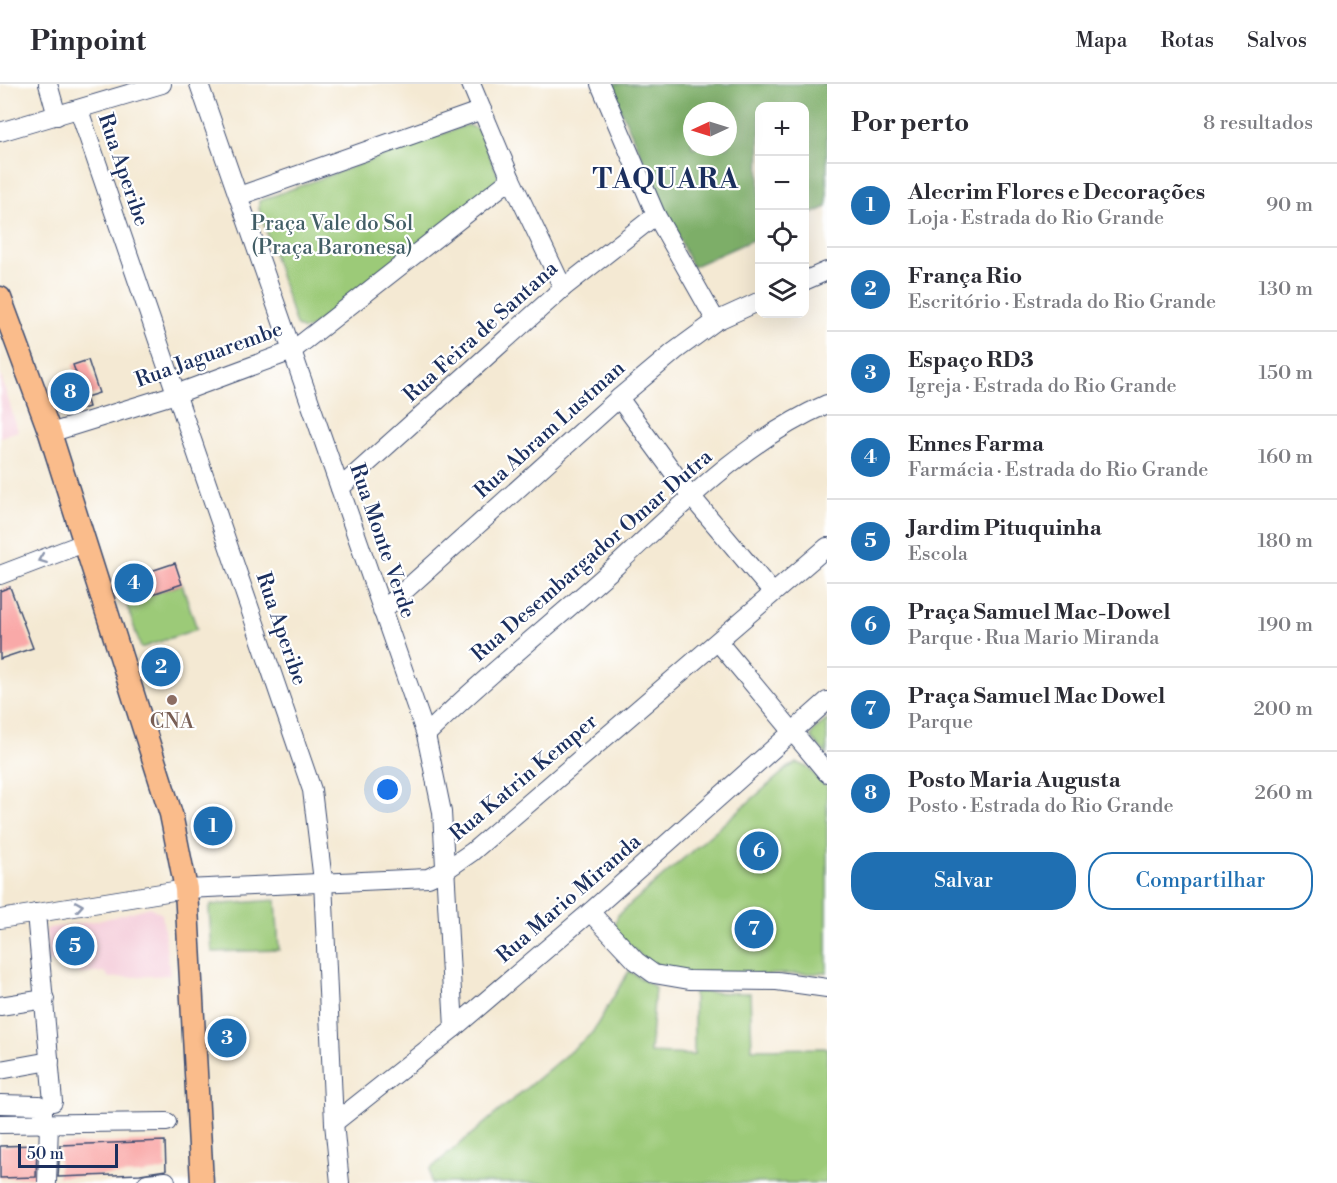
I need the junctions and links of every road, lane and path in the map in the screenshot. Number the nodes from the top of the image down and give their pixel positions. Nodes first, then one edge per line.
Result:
1 (48, 84) edge
2 (162, 84) edge
3 (199, 84) edge
4 (471, 84) edge
5 (600, 84) edge
6 (79, 110) junction
7 (482, 110) junction
8 (57, 116) junction
9 (0, 132) edge
10 (511, 179) junction
11 (239, 196) junction
12 (656, 214) junction
13 (827, 271) edge
14 (809, 279) edge
15 (563, 288) junction
16 (0, 298) edge
17 (755, 303) edge
18 (716, 321) junction
19 (292, 351) junction
20 (176, 394) junction
21 (619, 398) junction
22 (827, 404) edge
23 (50, 433) junction
24 (340, 488) junction
25 (690, 495) junction
26 (84, 543) junction
27 (827, 547) edge
28 (0, 576) edge
29 (772, 592) junction
30 (382, 611) junction
31 (719, 643) junction
32 (827, 701) edge
33 (792, 730) junction
34 (426, 735) junction
35 (827, 773) edge
36 (446, 870) junction
37 (323, 881) junction
38 (186, 889) junction
39 (590, 912) junction
40 (36, 913) junction
41 (0, 919) edge
42 (827, 988) edge
43 (45, 999) junction
44 (0, 1006) edge
45 (454, 1028) junction
46 (50, 1061) junction
47 (0, 1070) edge
48 (52, 1102) dead end
49 (0, 1104) edge
50 (167, 1122) dead end
51 (334, 1123) junction
52 (0, 1124) edge
53 (46, 1125) junction
54 (47, 1183) edge
55 (202, 1183) edge
56 (340, 1183) edge

1 - 8 street
2 - 6 street
3 - 11 street, Rua Monte Verde
4 - 7 street
5 - 12 street
6 - 8 street
6 - 20 street, Rua Aperibe
7 - 10 street
7 - 11 street
8 - 9 street
10 - 15 street
10 - 19 street, Rua Jaguarembe
11 - 19 street, Rua Monte Verde
12 - 15 street, Rua Feira de Santana
12 - 18 street
13 - 14 street
15 - 24 street, Rua Feira de Santana
16 - 23 main road
17 - 18 street, Rua Abram Lustman
18 - 21 street, Rua Abram Lustman
19 - 20 street, Rua Jaguarembe
19 - 24 street, Rua Monte Verde
20 - 23 street, Rua Jaguarembe
20 - 37 street, Rua Aperibe
21 - 25 street
21 - 30 street, Rua Abram Lustman
22 - 25 street, Rua Desembargador Omar Dutra
23 - 26 main road
24 - 30 street, Rua Monte Verde
25 - 29 street
25 - 34 street, Rua Desembargador Omar Dutra
26 -> 28 street
26 - 38 main road
27 - 29 street, Rua Katrin Kemper
29 - 31 street, Rua Katrin Kemper
30 - 34 street, Rua Monte Verde
31 - 33 street
31 - 36 street, Rua Katrin Kemper
32 - 33 street, Rua Mario Miranda
33 - 35 street
33 - 39 street, Rua Mario Miranda
34 - 36 street, Rua Monte Verde
36 - 37 street, Rua Katrin Kemper
36 - 45 street, Rua Monte Verde
37 - 38 street, Rua Katrin Kemper
37 - 51 street, Rua Aperibe
40 -> 38 street, Rua Katrin Kemper
38 - 55 main road
39 - 42 street
39 - 45 street, Rua Mario Miranda
40 - 41 street, Rua Katrin Kemper
40 - 43 street
43 - 44 street
43 - 46 street
45 - 51 street, Rua Mario Miranda
46 - 47 street
46 - 48 street
49 - 53 street
50 - 53 street
51 - 56 street, Rua Aperibe
52 - 53 street
53 - 54 street

